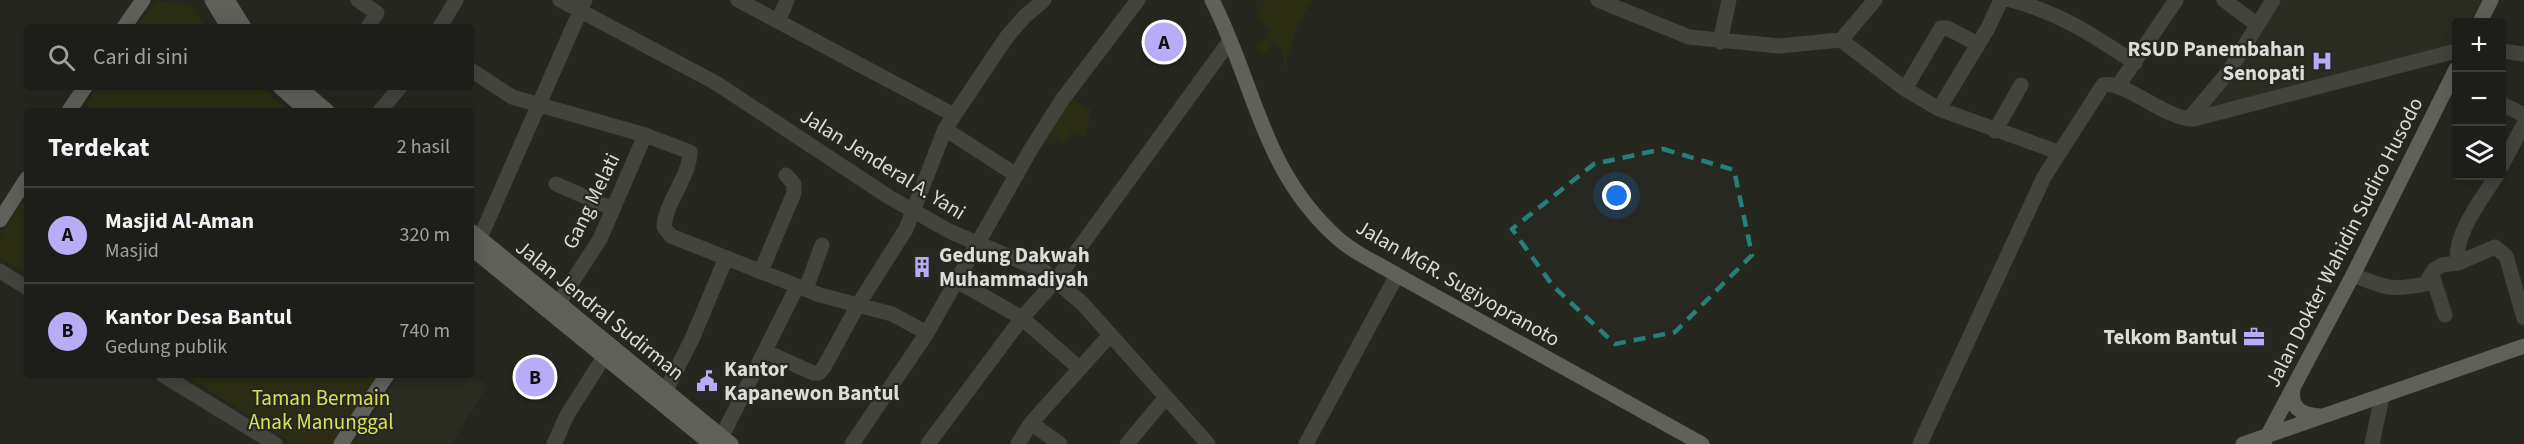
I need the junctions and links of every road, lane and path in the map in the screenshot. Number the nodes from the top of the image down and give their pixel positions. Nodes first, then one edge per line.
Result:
1 (143, 0) edge
2 (212, 0) edge
3 (227, 0) edge
4 (358, 0) edge
5 (456, 0) edge
6 (560, 0) edge
7 (738, 0) edge
8 (788, 0) edge
9 (1044, 0) edge
10 (1138, 0) edge
11 (1212, 0) edge
12 (1598, 0) edge
13 (1729, 0) edge
14 (1875, 0) edge
15 (2001, 0) edge
16 (2011, 0) edge
17 (2176, 0) edge
18 (2224, 0) edge
19 (2273, 0) edge
20 (2491, 0) edge
21 (2037, 3) edge
22 (583, 6) edge
23 (2482, 18) edge
24 (778, 21) junction
25 (126, 24) edge
26 (226, 24) edge
27 (242, 24) edge
28 (370, 24) edge
29 (442, 24) edge
30 (2256, 24) junction
31 (1841, 40) junction
32 (1230, 42) junction
33 (1720, 42) junction
34 (1978, 44) junction
35 (2452, 52) edge
36 (2506, 52) edge
37 (2524, 54) edge
38 (2135, 63) junction
39 (474, 72) edge
40 (2452, 84) edge
41 (2021, 86) dead end
42 (2118, 86) junction
43 (1905, 88) junction
44 (83, 90) edge
45 (283, 90) edge
46 (302, 90) edge
47 (398, 90) edge
48 (2506, 106) edge
49 (540, 107) junction
50 (71, 108) edge
51 (304, 108) edge
52 (324, 108) edge
53 (382, 108) edge
54 (1939, 109) junction
55 (954, 115) junction
56 (2524, 116) edge
57 (2189, 119) junction
58 (945, 129) junction
59 (1995, 131) junction
60 (645, 135) junction
61 (2058, 152) junction
62 (2506, 156) edge
63 (786, 175) dead end
64 (1016, 175) junction
65 (2494, 180) edge
66 (24, 183) edge
67 (556, 184) dead end
68 (613, 209) junction
69 (912, 210) junction
70 (0, 220) edge
71 (474, 239) edge
72 (822, 244) dead end
73 (978, 245) junction
74 (726, 258) junction
75 (2458, 263) junction
76 (0, 271) edge
77 (761, 271) junction
78 (2524, 271) edge
79 (1397, 275) junction
80 (2353, 275) junction
81 (2432, 276) junction
82 (956, 280) junction
83 (1056, 280) junction
84 (2516, 285) junction
85 (24, 286) edge
86 (801, 288) junction
87 (858, 305) junction
88 (555, 308) junction
89 (2445, 315) dead end
90 (1022, 318) junction
91 (2524, 318) edge
92 (927, 333) junction
93 (1109, 336) junction
94 (2524, 346) edge
95 (765, 351) junction
96 (604, 357) junction
97 (1079, 368) junction
98 (168, 378) edge
99 (385, 378) edge
100 (2294, 385) junction
101 (666, 390) junction
102 (1166, 397) junction
103 (2382, 397) junction
104 (2321, 416) junction
105 (1031, 423) junction
106 (2265, 439) edge
107 (721, 441) edge
108 (275, 444) edge
109 (341, 444) edge
110 (554, 444) edge
111 (852, 444) edge
112 (929, 444) edge
113 (1018, 444) edge
114 (1060, 444) edge
115 (1126, 444) edge
116 (1208, 444) edge
117 (1306, 444) edge
118 (1702, 444) edge
119 (1920, 444) edge
120 (2243, 444) edge
121 (2372, 444) edge

1 - 25 main road
2 - 26 main road
3 - 27 main road
4 - 28 street
5 - 29 street
6 - 22 street, Jalan Jenderal A. Yani
7 - 24 street
8 - 24 street
9 - 55 street
10 - 64 street
11 - 32 main road, Jalan MGR. Sugiyopranoto
12 - 33 street
13 - 33 street
14 - 31 street
15 - 34 street
16 - 21 street
17 - 38 street
18 - 30 street
19 - 30 street
20 - 23 main road
21 - 38 street
22 - 49 street
22 - 69 street, Jalan Jenderal A. Yani
24 - 55 street
30 - 57 street
31 - 33 street
31 - 43 street
32 - 79 main road, Jalan MGR. Sugiyopranoto
32 - 83 street
34 - 43 street
34 - 54 street
35 - 57 street
36 - 37 street
38 - 42 street
39 - 49 street
40 - 80 main road, Jalan Dokter Wahidin Sudiro Husodo
41 - 59 street
42 - 57 street
42 - 61 street
43 - 54 street
44 - 50 main road
45 - 51 main road
46 - 52 main road
47 - 53 street
48 - 56 street
49 - 60 street
49 - 71 street
54 - 59 street
55 - 58 street
56 - 62 street
58 - 64 street
58 - 69 street
59 - 61 street
60 - 68 street, Gang Melati
60 - 74 street
61 - 119 street
63 - 77 street
64 - 73 street
65 - 75 street
66 - 70 main road
67 - 68 street
68 - 88 street, Gang Melati
69 - 73 street, Jalan Jenderal A. Yani
69 - 87 street
71 - 88 main road, Jalan Jendral Sudirman
72 - 86 street
73 - 82 street
73 - 83 street, Jalan Jenderal A. Yani
74 - 77 street
74 - 101 street
75 - 81 street
75 - 84 street
76 - 85 street
77 - 86 street
78 - 84 street
79 - 117 street
79 - 118 main road, Jalan MGR. Sugiyopranoto
80 - 81 street
80 - 100 main road, Jalan Dokter Wahidin Sudiro Husodo
81 - 89 street
82 - 90 street
82 - 92 street
83 - 90 street
83 - 93 street, Jalan Jenderal A. Yani
84 - 91 street
86 - 87 street
86 - 95 street
87 - 92 street
87 - 95 street
88 - 96 main road, Jalan Jendral Sudirman
88 - 101 main road, Jalan Jendral Sudirman
90 - 97 street
90 - 112 street
92 - 111 street
93 - 97 street
93 - 102 street, Jalan Jenderal A. Yani
94 - 103 main road
95 - 107 street
96 - 107 main road, Jalan Jendral Sudirman
96 - 110 street
97 - 105 street
98 - 108 street
99 - 109 main road
100 - 104 main road
100 - 106 main road, Jalan Dokter Wahidin Sudiro Husodo
101 - 107 main road, Jalan Jendral Sudirman
102 - 115 street
102 - 116 street, Jalan Jenderal A. Yani
103 - 104 main road
103 - 121 street
104 - 106 main road
105 - 113 street
105 - 114 street
106 - 120 main road

